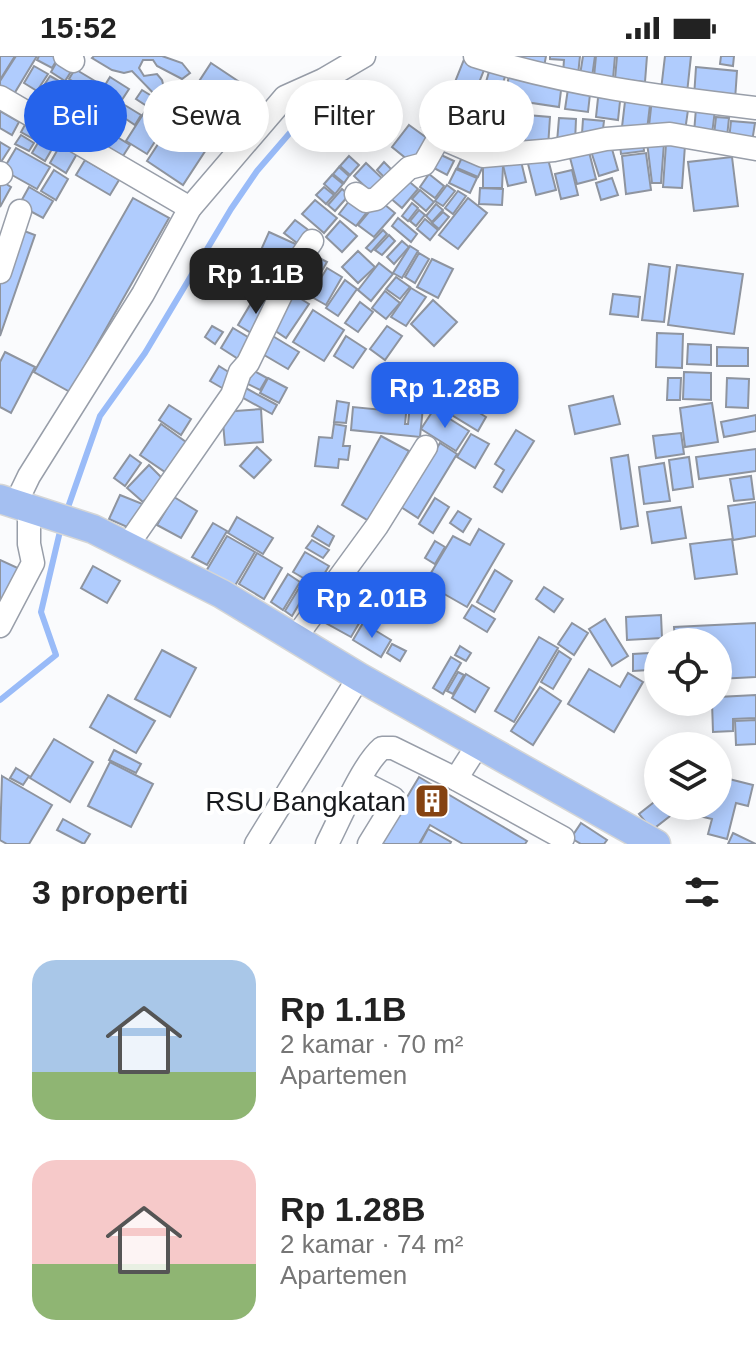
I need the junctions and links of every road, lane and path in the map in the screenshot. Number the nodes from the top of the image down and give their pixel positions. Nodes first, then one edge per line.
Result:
1 (364, 56) edge
2 (475, 56) edge
3 (0, 97) edge
4 (756, 108) edge
5 (756, 149) edge
6 (356, 194) dead end
7 (190, 208) junction
8 (20, 211) dead end
9 (312, 241) dead end
10 (0, 272) edge
11 (426, 447) dead end
12 (20, 504) edge
13 (127, 546) junction
14 (0, 626) edge
15 (296, 637) junction
16 (359, 677) junction
17 (479, 743) junction
18 (456, 779) junction
19 (360, 781) junction
20 (563, 838) dead end
21 (256, 844) edge
22 (327, 844) edge
23 (369, 844) edge
24 (656, 844) edge

1 - 7 street
2 - 4 street
3 - 7 street
5 - 6 street
7 - 12 street
8 - 10 street
9 - 13 street
11 - 15 street
12 - 13 main road
12 - 14 street
13 - 15 main road
15 - 16 main road
16 - 17 main road
16 - 21 street
17 - 18 street
17 - 24 main road
18 - 19 street
18 - 20 street
19 - 22 street
19 - 23 street

